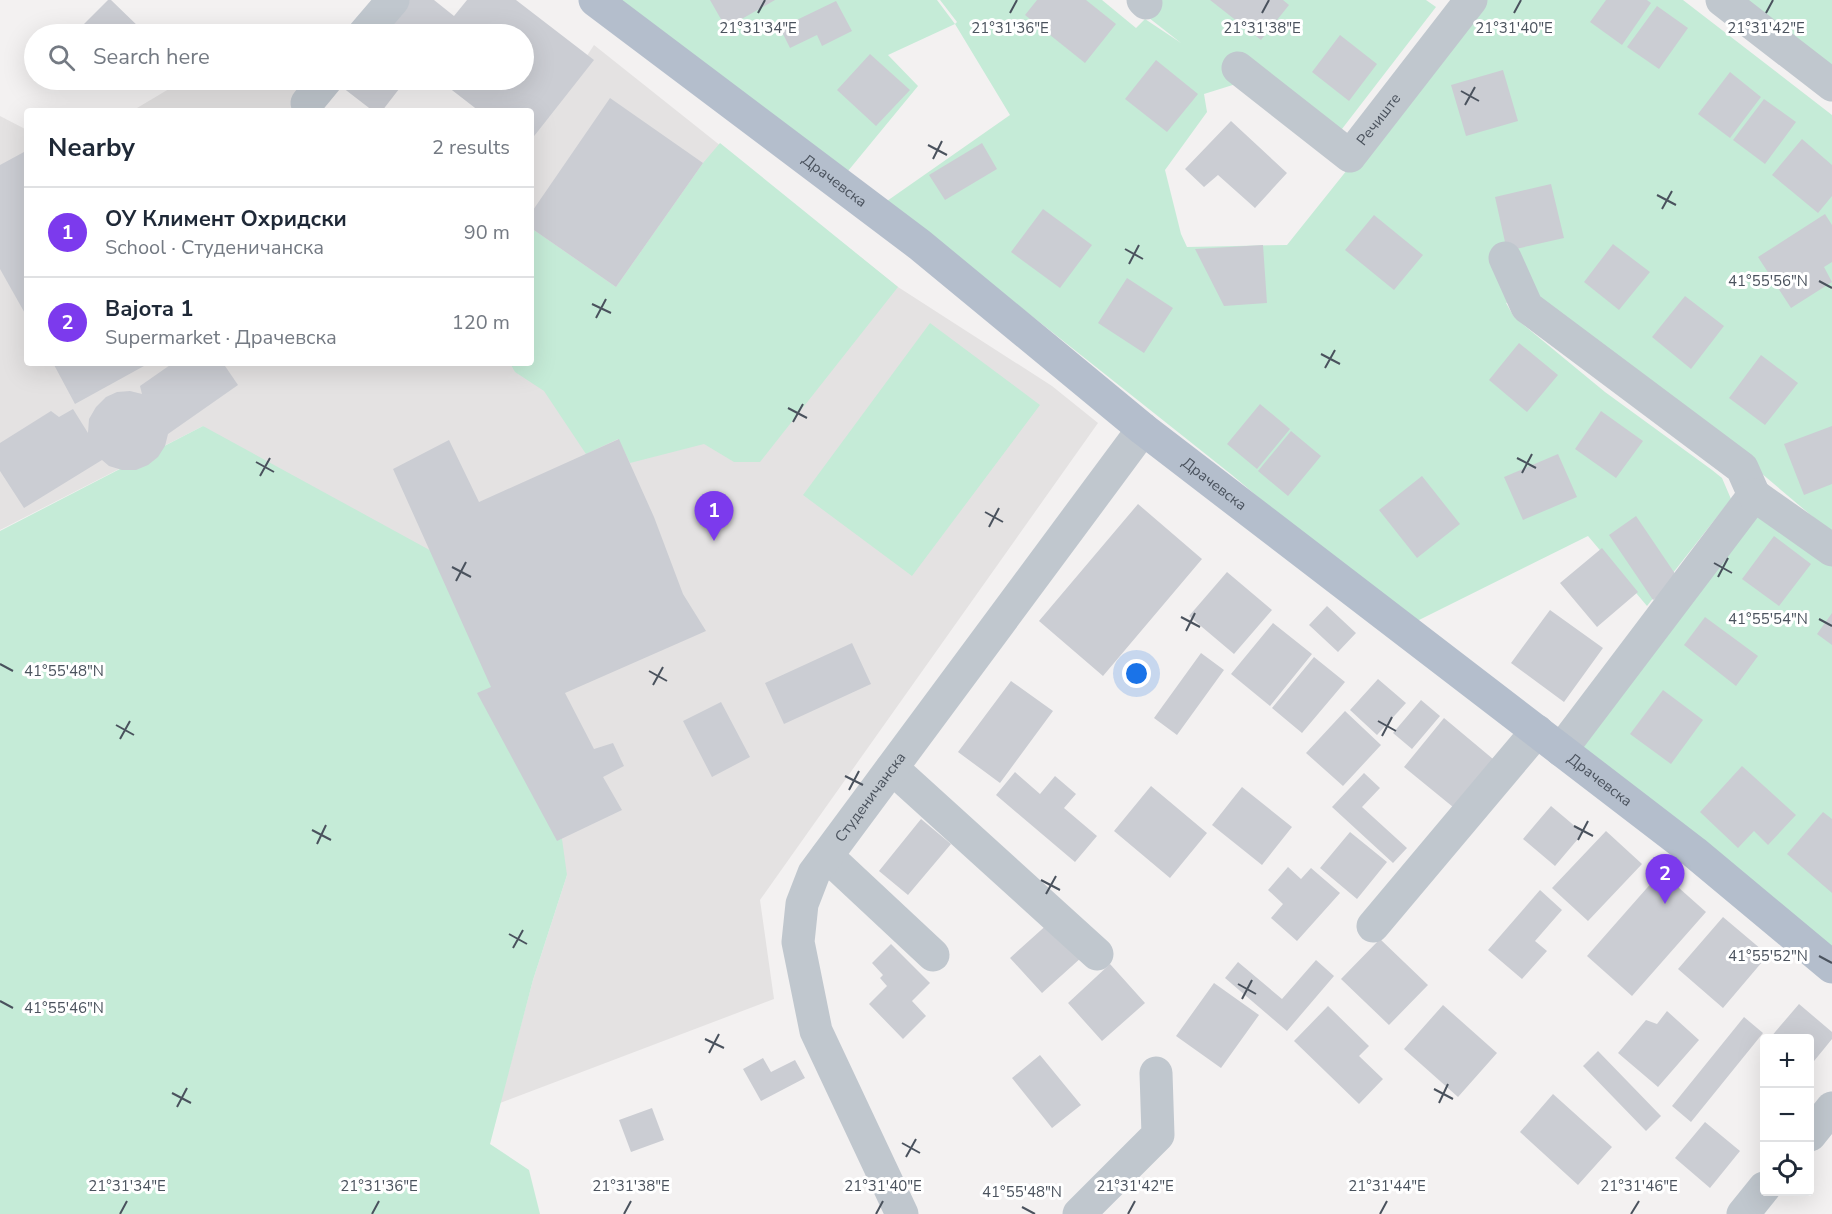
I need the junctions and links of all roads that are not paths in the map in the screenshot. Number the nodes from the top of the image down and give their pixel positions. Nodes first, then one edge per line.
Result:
1 (393, 0) edge
2 (595, 0) edge
3 (1471, 0) edge
4 (1722, 0) edge
5 (373, 24) edge
6 (1238, 69) dead end
7 (1832, 85) edge
8 (1505, 258) dead end
9 (1143, 429) junction
10 (1754, 495) junction
11 (1832, 550) edge
12 (1549, 740) junction
13 (892, 768) junction
14 (827, 856) junction
15 (1373, 926) dead end
16 (1097, 954) dead end
17 (933, 955) dead end
18 (1832, 967) edge
19 (1156, 1073) dead end
20 (1832, 1108) edge
21 (1814, 1129) edge
22 (1760, 1193) edge
23 (902, 1214) edge
24 (1079, 1214) edge
25 (1743, 1214) edge

1 - 5 street
2 - 9 main road, Драчевска
3 - 6 street, Речиште
4 - 7 street
8 - 10 street
9 - 12 main road, Драчевска
9 - 13 street, Студеничанска
10 - 11 street
10 - 12 street
12 - 15 street
12 - 18 main road, Драчевска
13 - 14 street, Студеничанска
13 - 16 street
14 - 17 street
14 - 23 street, Студеничанска
19 - 24 street
20 - 21 street
22 - 25 street

